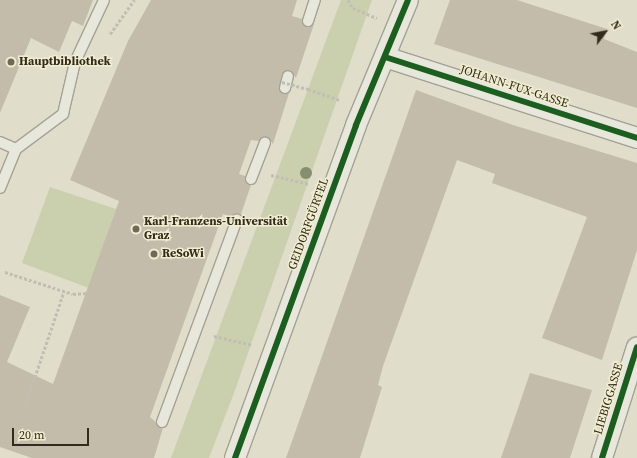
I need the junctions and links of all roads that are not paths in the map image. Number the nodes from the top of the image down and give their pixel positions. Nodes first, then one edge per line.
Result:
1 (104, 0) edge
2 (315, 0) edge
3 (408, 0) edge
4 (308, 20) dead end
5 (385, 57) junction
6 (637, 138) edge
7 (0, 142) edge
8 (265, 143) dead end
9 (16, 149) junction
10 (251, 179) dead end
11 (0, 188) edge
12 (237, 218) dead end
13 (637, 347) edge
14 (162, 422) dead end
15 (235, 458) edge
16 (602, 458) edge

1 - 9 lane
2 - 4 lane
3 - 5 street, GEIDORFGÜRTEL
5 - 6 street, JOHANN-FUX-GASSE
5 - 15 street, GEIDORFGÜRTEL
7 - 9 lane
8 - 10 lane
9 - 11 lane
12 - 14 lane
13 - 16 street, LIEBIGGASSE

